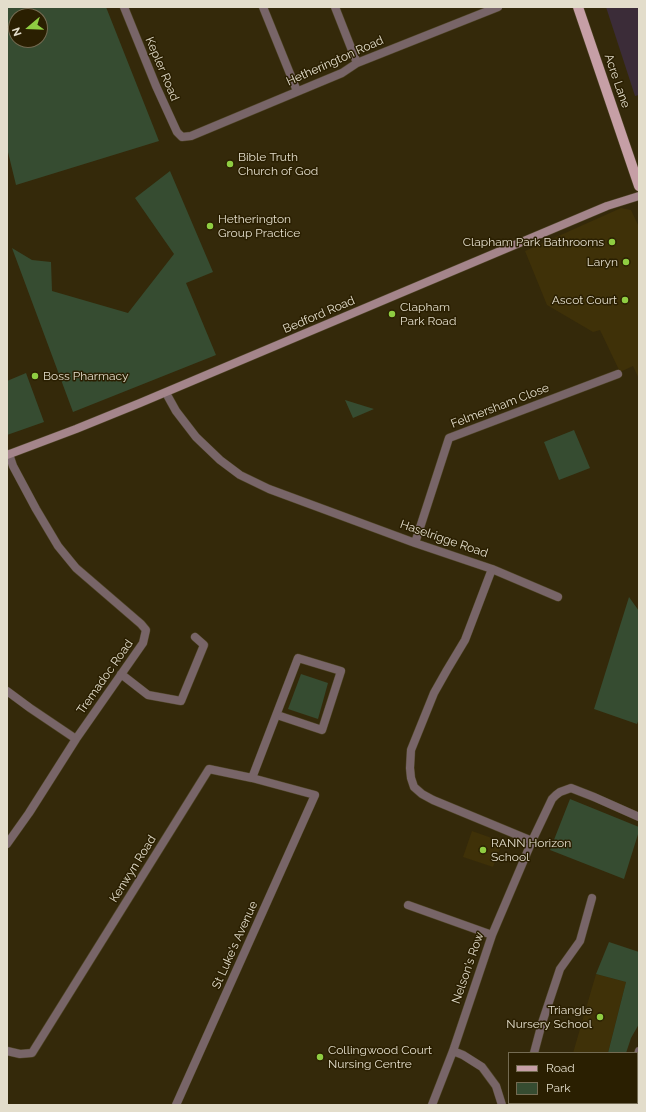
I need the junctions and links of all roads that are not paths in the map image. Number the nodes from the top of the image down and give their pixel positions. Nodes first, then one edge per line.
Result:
1 (124, 7) edge
2 (263, 7) edge
3 (335, 7) edge
4 (498, 7) edge
5 (578, 7) edge
6 (357, 63) junction
7 (297, 91) junction
8 (182, 137) joint
9 (639, 186) edge
10 (639, 196) edge
11 (618, 374) dead end
12 (166, 393) junction
13 (8, 454) edge
14 (415, 543) junction
15 (492, 569) junction
16 (558, 596) dead end
17 (195, 637) dead end
18 (121, 674) junction
19 (7, 691) edge
20 (277, 715) junction
21 (76, 739) junction
22 (252, 778) junction
23 (316, 794) joint
24 (639, 817) edge
25 (532, 841) junction
26 (7, 844) edge
27 (592, 898) dead end
28 (408, 905) dead end
29 (492, 935) junction
30 (7, 1051) edge
31 (453, 1051) junction
32 (534, 1052) edge
33 (176, 1105) edge
34 (432, 1105) edge
35 (503, 1105) edge

1 - 8 street, Kepler Road
2 - 7 street
3 - 6 street
4 - 6 street, Hetherington Road
5 - 9 main road, Acre Lane
6 - 7 street, Hetherington Road
7 - 8 street, Hetherington Road
10 - 12 main road, Bedford Road
11 - 14 street, Felmersham Close
12 - 13 main road, Bedford Road
12 - 14 street, Haselrigge Road
13 - 18 street, Tremadoc Road
14 - 15 street, Haselrigge Road
15 - 16 street
15 - 25 street, Haselrigge Road
17 - 18 street
18 - 21 street, Tremadoc Road
19 - 21 street
20 - 20 street
20 - 22 street
21 - 26 street, Tremadoc Road
22 - 23 street, Kenwyn Road
22 - 30 street, Kenwyn Road
23 - 33 street, St Luke's Avenue
24 - 25 street, Nelson's Row
25 - 29 street, Nelson's Row
27 - 32 street
28 - 29 street
29 - 31 street, Nelson's Row
31 - 34 street, Nelson's Row
31 - 35 street

